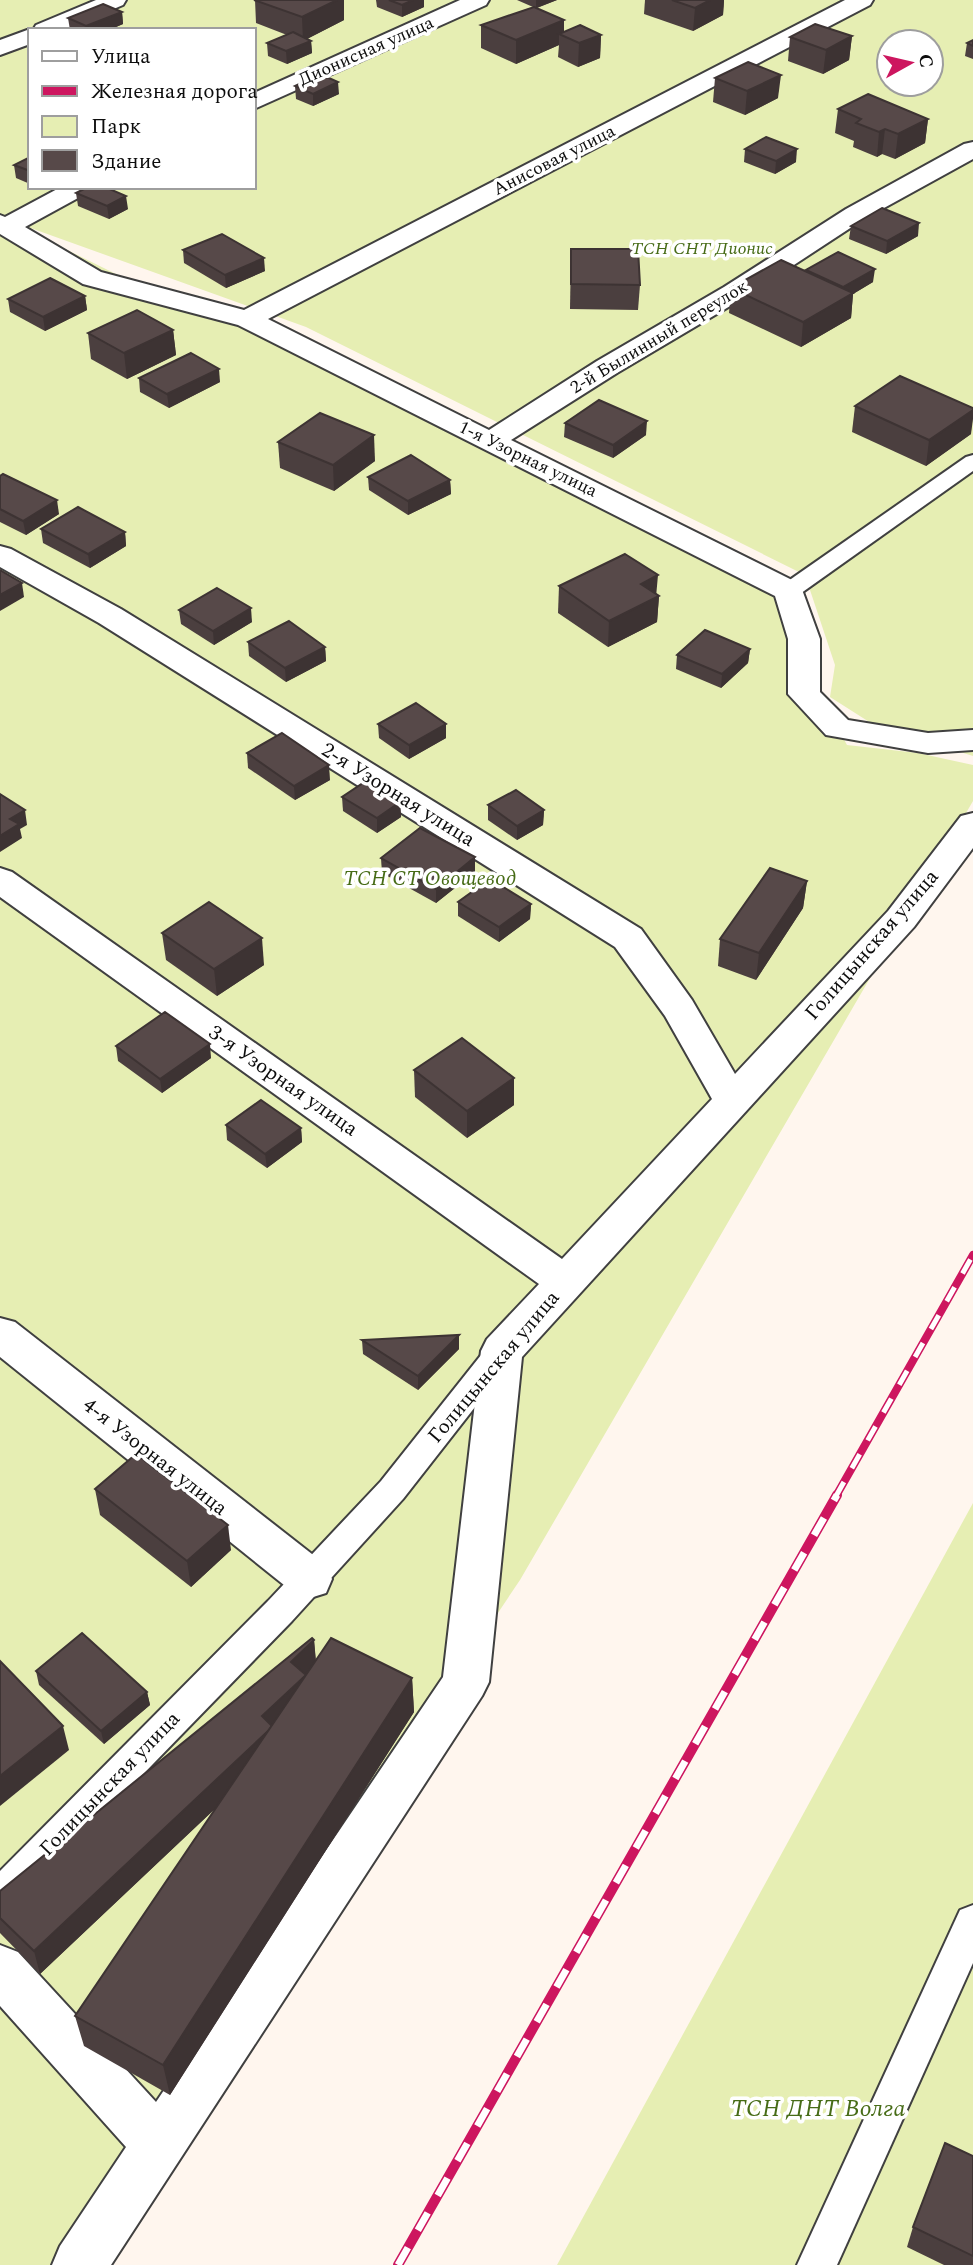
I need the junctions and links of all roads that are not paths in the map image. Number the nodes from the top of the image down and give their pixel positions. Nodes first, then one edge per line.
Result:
1 (115, 0) edge
2 (478, 0) edge
3 (862, 0) edge
4 (49, 28) edge
5 (28, 37) edge
6 (0, 48) edge
7 (256, 101) edge
8 (973, 149) edge
9 (76, 189) edge
10 (3, 225) edge
11 (247, 319) junction
12 (491, 441) junction
13 (973, 461) edge
14 (0, 555) edge
15 (789, 591) junction
16 (973, 740) edge
17 (973, 824) edge
18 (0, 880) edge
19 (732, 1101) junction
20 (565, 1282) junction
21 (0, 1334) edge
22 (502, 1351) junction
23 (310, 1579) junction
24 (0, 1896) edge
25 (973, 1922) edge
26 (0, 1969) edge
27 (159, 2144) junction
28 (79, 2265) edge
29 (817, 2265) edge

1 - 4 street
2 - 7 street, Дионисная улица
3 - 11 street, Анисовая улица
5 - 6 street
8 - 12 street, 2-й Былинный переулок
9 - 10 street
10 - 11 street, 1-я Узорная улица
11 - 12 street, 1-я Узорная улица
12 - 15 street, 1-я Узорная улица
13 - 15 lane
14 - 19 street, 2-я Узорная улица
15 - 16 street
17 - 19 street, Голицынская улица
18 - 20 street, 3-я Узорная улица
19 - 20 street, Голицынская улица
20 - 22 street, Голицынская улица
21 - 23 street, 4-я Узорная улица
22 - 23 lane, Голицынская улица
22 - 27 street
23 - 24 lane, Голицынская улица
25 - 29 lane
26 - 27 street
27 - 28 street

